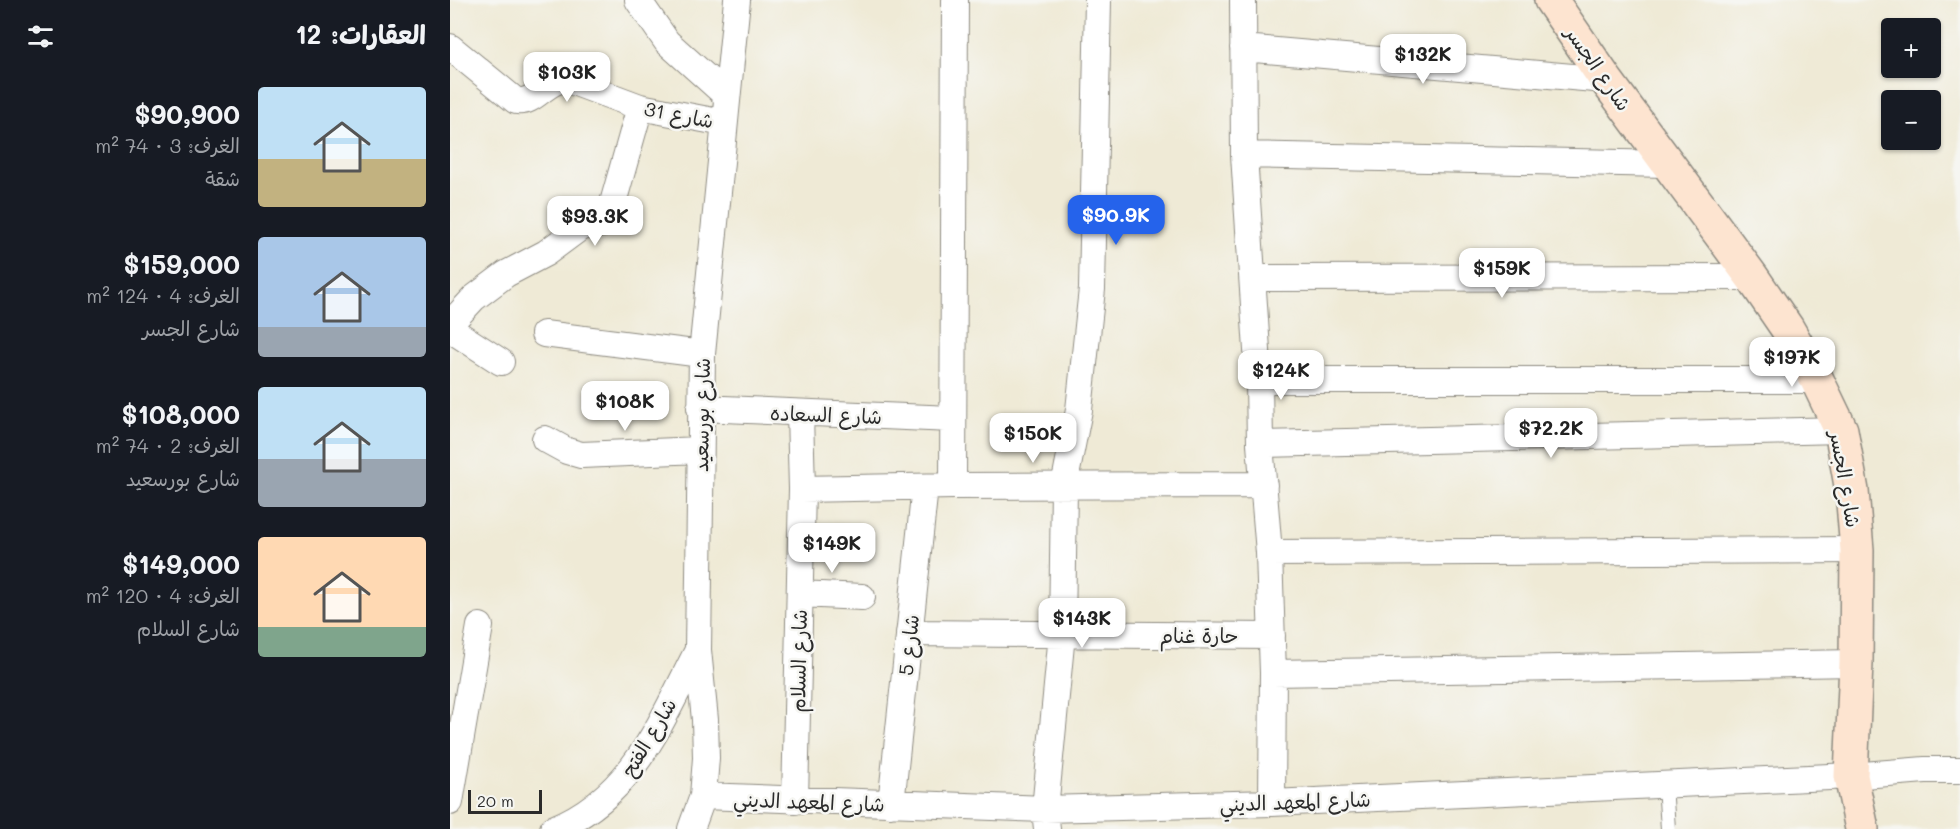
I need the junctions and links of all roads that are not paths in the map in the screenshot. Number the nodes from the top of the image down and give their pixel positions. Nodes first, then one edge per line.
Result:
1 (638, 0) edge
2 (737, 0) edge
3 (955, 0) edge
4 (1098, 0) edge
5 (1243, 0) edge
6 (1551, 0) edge
7 (450, 47) edge
8 (1243, 48) junction
9 (1606, 80) junction
10 (727, 96) junction
11 (640, 107) junction
12 (724, 123) junction
13 (1244, 155) junction
14 (1668, 164) junction
15 (1752, 277) junction
16 (1252, 278) junction
17 (450, 324) edge
18 (450, 329) edge
19 (544, 334) dead end
20 (702, 354) junction
21 (501, 362) dead end
22 (1259, 380) junction
23 (1817, 380) junction
24 (700, 408) junction
25 (800, 414) junction
26 (952, 419) junction
27 (1841, 430) junction
28 (545, 440) dead end
29 (1260, 444) junction
30 (700, 450) junction
31 (925, 486) junction
32 (953, 486) junction
33 (1064, 486) junction
34 (1264, 486) junction
35 (802, 489) junction
36 (1857, 550) junction
37 (1269, 553) junction
38 (800, 594) junction
39 (862, 597) dead end
40 (480, 626) dead end
41 (909, 633) junction
42 (1062, 634) junction
43 (1272, 636) junction
44 (698, 650) junction
45 (1856, 663) junction
46 (1273, 673) junction
47 (1960, 770) edge
48 (1851, 776) junction
49 (1665, 785) junction
50 (703, 796) junction
51 (795, 801) junction
52 (450, 802) edge
53 (1272, 803) junction
54 (891, 804) junction
55 (1046, 819) edge
56 (553, 829) edge
57 (691, 829) edge
58 (1668, 829) edge
59 (1862, 829) edge

1 - 10 street
2 - 10 street, شارع بورسعيد
3 - 26 street
4 - 33 street
5 - 8 street
6 - 9 street, شارع الجسر
7 - 11 street, شارع 31
8 - 9 street
8 - 13 street
9 - 14 street, شارع الجسر
10 - 12 street, شارع بورسعيد
11 - 12 street, شارع 31
11 - 17 street
12 - 20 street, شارع بورسعيد
13 - 14 street
13 - 16 street
14 - 15 street, شارع الجسر
15 - 16 street
15 - 23 street, شارع الجسر
16 - 22 street
18 - 21 street
19 - 20 street
20 - 24 street, شارع بورسعيد
22 - 23 street
22 - 29 street
23 - 27 street, شارع الجسر
24 - 25 street, شارع السعاده
24 - 30 street, شارع بورسعيد
25 - 26 street, شارع السعاده
25 - 35 street, شارع السلام
26 - 32 street
27 - 29 street
27 - 36 street, شارع الجسر
28 - 30 street
29 - 34 street
30 - 44 street, شارع بورسعيد
31 - 32 street
31 - 35 street
31 - 41 street, شارع 5
32 - 33 street
33 - 34 street
33 - 42 street
34 - 37 street
35 - 38 street, شارع السلام
36 - 37 street
36 - 45 street, شارع الجسر
37 - 43 street
38 - 39 street
38 - 51 street, شارع السلام
40 - 52 street
41 - 42 street, حارة غنام
41 - 54 street, شارع 5
42 - 43 street, حارة غنام
42 - 55 street
43 - 46 street
44 - 50 street, شارع بورسعيد
44 - 56 street, شارع الفتح
45 - 46 street
45 - 48 street, شارع الجسر
46 - 53 street
47 - 48 street, شارع المعهد الديني
48 - 49 street, شارع المعهد الديني
48 - 59 street, شارع الجسر
49 - 53 street, شارع المعهد الديني
49 - 58 lane
50 - 51 street, شارع المعهد الديني
50 - 57 street, شارع بورسعيد
51 - 54 street, شارع المعهد الديني
53 - 55 street, شارع المعهد الديني
54 - 55 street, شارع المعهد الديني

